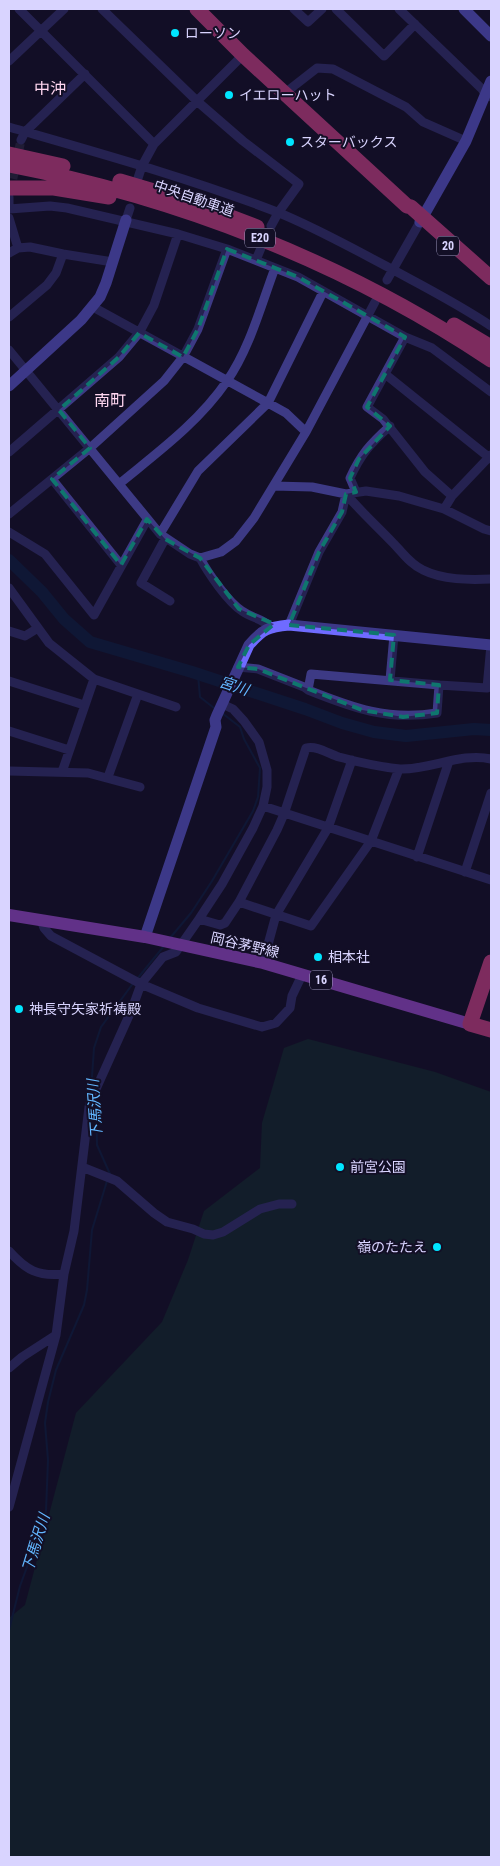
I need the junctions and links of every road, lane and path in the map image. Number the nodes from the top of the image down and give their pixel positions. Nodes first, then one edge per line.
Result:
1 (19, 9) edge
2 (64, 9) edge
3 (102, 9) edge
4 (197, 9) edge
5 (294, 9) edge
6 (322, 9) edge
7 (336, 9) edge
8 (399, 9) edge
9 (464, 9) edge
10 (415, 24) junction
11 (41, 30) junction
12 (491, 36) edge
13 (243, 55) junction
14 (9, 61) edge
15 (85, 74) junction
16 (491, 81) edge
17 (285, 93) junction
18 (488, 96) edge
19 (198, 102) junction
20 (9, 127) edge
21 (23, 136) junction
22 (466, 140) junction
23 (154, 144) junction
24 (9, 154) edge
25 (9, 166) edge
26 (142, 166) junction
27 (138, 178) dead end
28 (9, 188) edge
29 (9, 197) edge
30 (9, 205) edge
31 (130, 208) dead end
32 (9, 209) edge
33 (278, 213) junction
34 (9, 218) edge
35 (421, 219) junction
36 (126, 220) junction
37 (272, 226) dead end
38 (241, 231) junction
39 (178, 234) junction
40 (18, 248) junction
41 (261, 248) dead end
42 (227, 249) junction
43 (9, 252) edge
44 (63, 254) junction
45 (256, 260) junction
46 (113, 262) junction
47 (275, 268) junction
48 (393, 270) junction
49 (491, 278) edge
50 (387, 280) dead end
51 (491, 285) edge
52 (323, 292) junction
53 (375, 302) dead end
54 (93, 307) junction
55 (367, 316) junction
56 (9, 317) edge
57 (491, 326) edge
58 (139, 332) junction
59 (405, 337) junction
60 (491, 347) edge
61 (9, 350) edge
62 (183, 357) junction
63 (491, 360) edge
64 (26, 371) junction
65 (386, 374) junction
66 (228, 380) junction
67 (9, 386) edge
68 (491, 392) edge
69 (268, 403) junction
70 (59, 410) junction
71 (390, 426) junction
72 (306, 432) junction
73 (90, 448) junction
74 (9, 452) edge
75 (490, 457) edge
76 (52, 479) junction
77 (119, 484) junction
78 (274, 486) junction
79 (356, 492) junction
80 (346, 494) junction
81 (452, 496) junction
82 (444, 509) junction
83 (9, 514) edge
84 (147, 520) junction
85 (491, 531) edge
86 (9, 532) edge
87 (163, 537) junction
88 (200, 558) junction
89 (122, 565) junction
90 (491, 579) edge
91 (9, 588) edge
92 (170, 601) dead end
93 (289, 625) junction
94 (270, 626) junction
95 (38, 628) junction
96 (9, 631) edge
97 (394, 635) junction
98 (491, 645) edge
99 (237, 670) junction
100 (94, 679) junction
101 (390, 680) junction
102 (9, 681) edge
103 (440, 685) junction
104 (308, 690) junction
105 (138, 694) junction
106 (84, 705) junction
107 (221, 706) junction
108 (176, 707) dead end
109 (9, 731) edge
110 (69, 750) junction
111 (491, 759) edge
112 (352, 760) junction
113 (449, 761) junction
114 (399, 769) junction
115 (9, 771) edge
116 (62, 772) junction
117 (108, 777) junction
118 (140, 787) dead end
119 (491, 793) edge
120 (263, 806) junction
121 (284, 814) junction
122 (328, 828) junction
123 (371, 842) junction
124 (417, 857) junction
125 (466, 872) junction
126 (491, 880) edge
127 (239, 902) junction
128 (9, 915) edge
129 (276, 915) junction
130 (199, 919) junction
131 (41, 920) junction
132 (145, 937) junction
133 (171, 943) junction
134 (491, 962) edge
135 (263, 963) junction
136 (302, 975) junction
137 (137, 982) junction
138 (470, 1024) junction
139 (491, 1030) edge
140 (82, 1167) junction
141 (292, 1204) dead end
142 (9, 1251) edge
143 (64, 1274) junction
144 (56, 1335) junction
145 (9, 1368) edge
146 (9, 1507) edge

1 - 11 street
2 - 11 street
3 - 19 street
4 - 13 highway, 20
5 - 6 street
7 - 10 street
8 - 10 street
9 - 12 street
10 - 18 street
11 - 14 street
11 - 15 street
13 - 17 highway, 20
13 - 19 street
15 - 21 street
15 - 23 street
16 - 18 street
17 - 22 street
17 - 35 highway, 20
18 - 22 street
19 - 23 street
19 - 33 street
20 - 21 street
21 - 26 street
22 - 35 street
23 - 26 street
24 - 60 highway, 中央自動車道 / E20
25 - 38 highway, 中央自動車道 / E20
26 - 27 street
26 - 33 street
28 - 38 highway
29 - 30 street
31 - 36 street
32 - 36 street
33 - 37 street
33 - 48 street
34 - 40 street
35 - 48 street
35 - 49 highway, 20
35 - 51 highway, 20
36 - 39 street
36 - 46 street
38 - 63 highway, 中央自動車道 / E20
39 - 42 street
39 - 58 street
40 - 43 street
40 - 44 street
41 - 45 street
42 - 45 street
42 - 62 street
44 - 46 street
44 - 56 street
45 - 47 street
46 - 54 street
47 - 52 street
47 - 66 street
48 - 50 street
48 - 57 street
52 - 55 street
52 - 69 street
53 - 55 street
54 - 58 street
54 - 64 street
55 - 59 street
55 - 72 street
58 - 62 street
58 - 70 street
59 - 65 street
59 - 68 street
61 - 64 street
62 - 66 street
62 - 73 street
64 - 67 street
64 - 70 street
65 - 71 street
65 - 75 street
66 - 69 street
66 - 77 street
69 - 72 street
69 - 87 street
70 - 73 street
70 - 74 street
71 - 79 street
71 - 81 street
72 - 78 street
73 - 76 street
73 - 77 street
75 - 81 street
76 - 83 street
76 - 89 street
77 - 84 street
78 - 80 street
78 - 88 street
79 - 80 street
79 - 82 street
80 - 90 street
80 - 93 street
81 - 82 street
82 - 85 street
84 - 87 street
84 - 89 street
86 - 89 street
87 - 88 street
87 - 92 street
88 - 94 street
91 - 95 street
93 - 94 street
93 - 97 street
94 - 99 street
95 - 96 street
95 - 100 street
97 - 98 street
97 - 101 street
98 - 103 street
99 - 104 street
99 - 107 street
100 - 105 street
100 - 106 street
101 - 103 street
101 - 104 street
102 - 106 street
103 - 104 street
105 - 108 street
105 - 117 street
106 - 110 street
107 - 120 street
107 - 132 street
109 - 110 street
110 - 116 street
111 - 113 street
112 - 114 street
112 - 121 street
112 - 122 street
113 - 114 street
113 - 124 street
114 - 123 street
115 - 116 street
116 - 117 street
117 - 118 street
119 - 125 street
120 - 121 street
120 - 130 street
121 - 122 street
121 - 127 street
122 - 123 street
122 - 129 street
123 - 124 street
123 - 129 street
124 - 125 street
125 - 126 street
127 - 129 street
127 - 130 street
128 - 131 main road, 岡谷茅野線 / 16
129 - 135 street
130 - 133 street
131 - 132 main road, 岡谷茅野線 / 16
131 - 137 street
132 - 133 main road, 岡谷茅野線 / 16
133 - 135 main road, 岡谷茅野線 / 16
133 - 137 street
134 - 138 highway
135 - 136 main road, 岡谷茅野線 / 16
136 - 137 street
136 - 138 main road, 岡谷茅野線 / 16
137 - 140 street
138 - 139 highway
140 - 141 street
140 - 143 street
142 - 143 street
143 - 144 street
144 - 145 street
144 - 146 street

